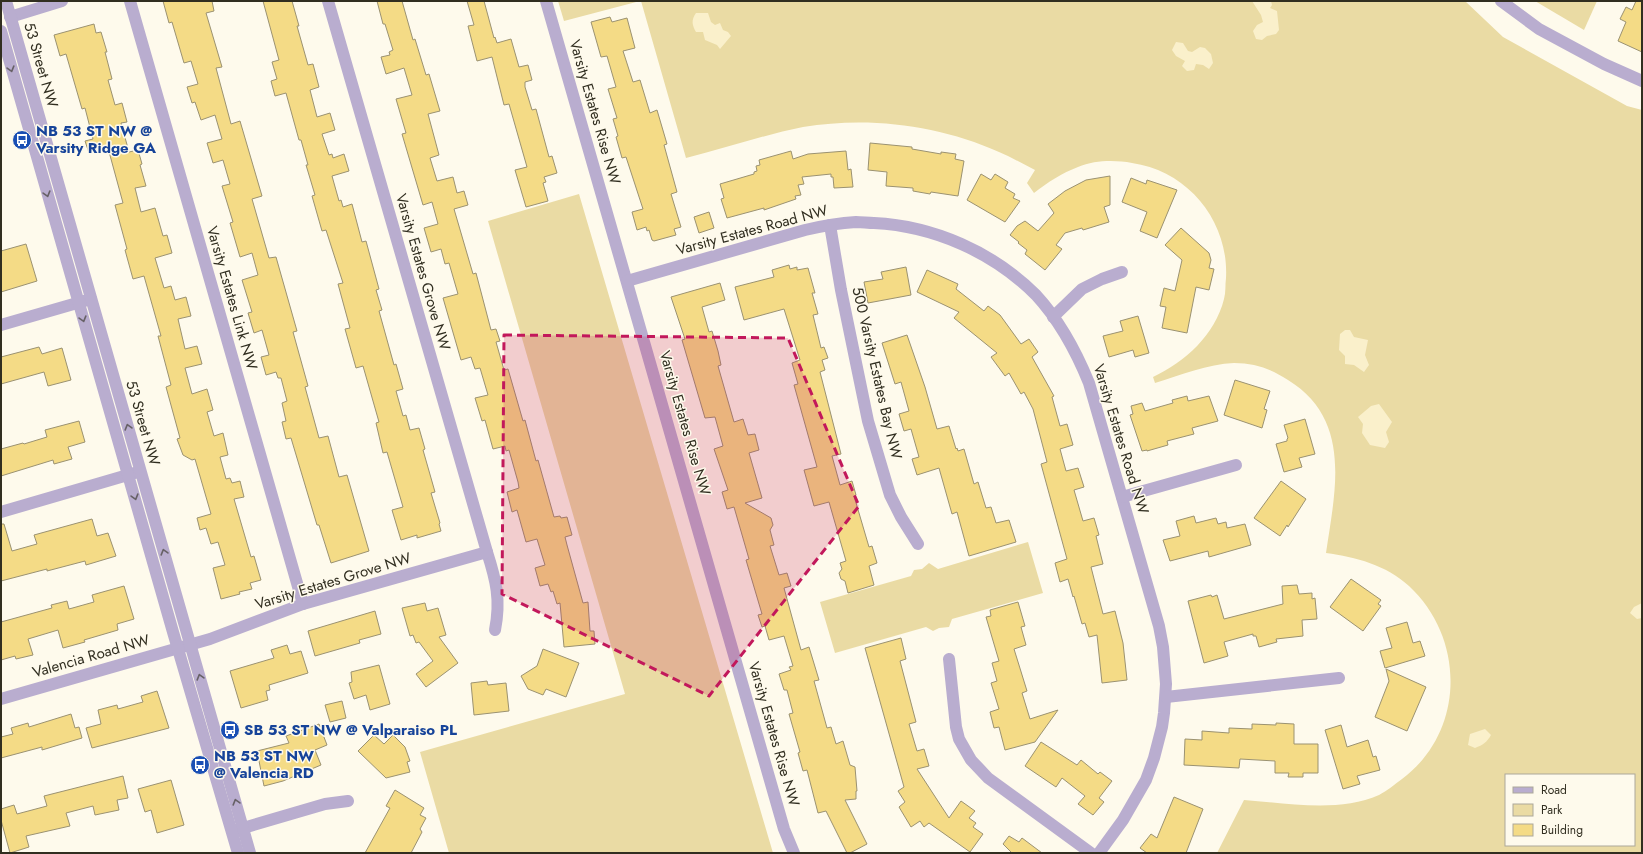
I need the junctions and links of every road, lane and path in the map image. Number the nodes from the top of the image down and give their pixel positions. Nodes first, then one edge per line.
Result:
1 (6, 1) edge
2 (62, 1) edge
3 (130, 1) edge
4 (328, 1) edge
5 (546, 1) edge
6 (1500, 1) edge
7 (6, 15) edge
8 (1, 30) edge
9 (1642, 81) edge
10 (830, 225) junction
11 (1122, 272) dead end
12 (627, 281) junction
13 (91, 299) junction
14 (79, 303) junction
15 (1053, 317) junction
16 (1, 325) edge
17 (1236, 465) dead end
18 (141, 472) junction
19 (128, 475) junction
20 (1122, 498) junction
21 (1, 512) edge
22 (918, 544) dead end
23 (486, 552) junction
24 (303, 604) junction
25 (495, 630) dead end
26 (190, 645) junction
27 (178, 648) junction
28 (949, 659) dead end
29 (1339, 678) dead end
30 (1166, 697) junction
31 (1, 699) edge
32 (348, 801) dead end
33 (243, 828) junction
34 (231, 831) junction
35 (238, 853) edge
36 (250, 853) edge
37 (794, 853) edge
38 (1092, 853) edge
39 (1099, 853) edge

1 - 7 street, 53 Street NW
2 - 7 street
3 - 24 street, Varsity Estates Link NW
4 - 23 street, Varsity Estates Grove NW
5 - 12 street, Varsity Estates Rise NW
6 - 9 street
7 - 8 street
7 - 13 street, 53 Street NW
8 -> 14 street, 53 Street NW
10 - 12 street, Varsity Estates Road NW
10 - 15 street, Varsity Estates Road NW
10 - 22 street, 500 Varsity Estates Bay NW
11 - 15 street
12 - 37 street, Varsity Estates Rise NW
13 - 14 street
18 -> 13 street, 53 Street NW
14 - 16 street
14 -> 19 street, 53 Street NW
15 - 20 street, Varsity Estates Road NW
17 - 20 street
18 - 19 street
26 -> 18 street, 53 Street NW
19 - 21 street
19 -> 27 street, 53 Street NW
20 - 30 street, Varsity Estates Road NW
23 - 24 street, Varsity Estates Grove NW
23 - 25 street, Varsity Estates Grove NW
24 - 26 street, Varsity Estates Grove NW
26 - 27 street, Valencia Road NW
33 -> 26 street, 53 Street NW
27 - 31 street, Valencia Road NW
27 - 34 street, 53 Street NW
28 - 38 street
29 - 30 street
30 - 39 street, Varsity Estates Road NW
32 - 33 street
33 - 34 street
33 - 36 street, 53 Street NW
34 - 35 street, 53 Street NW

